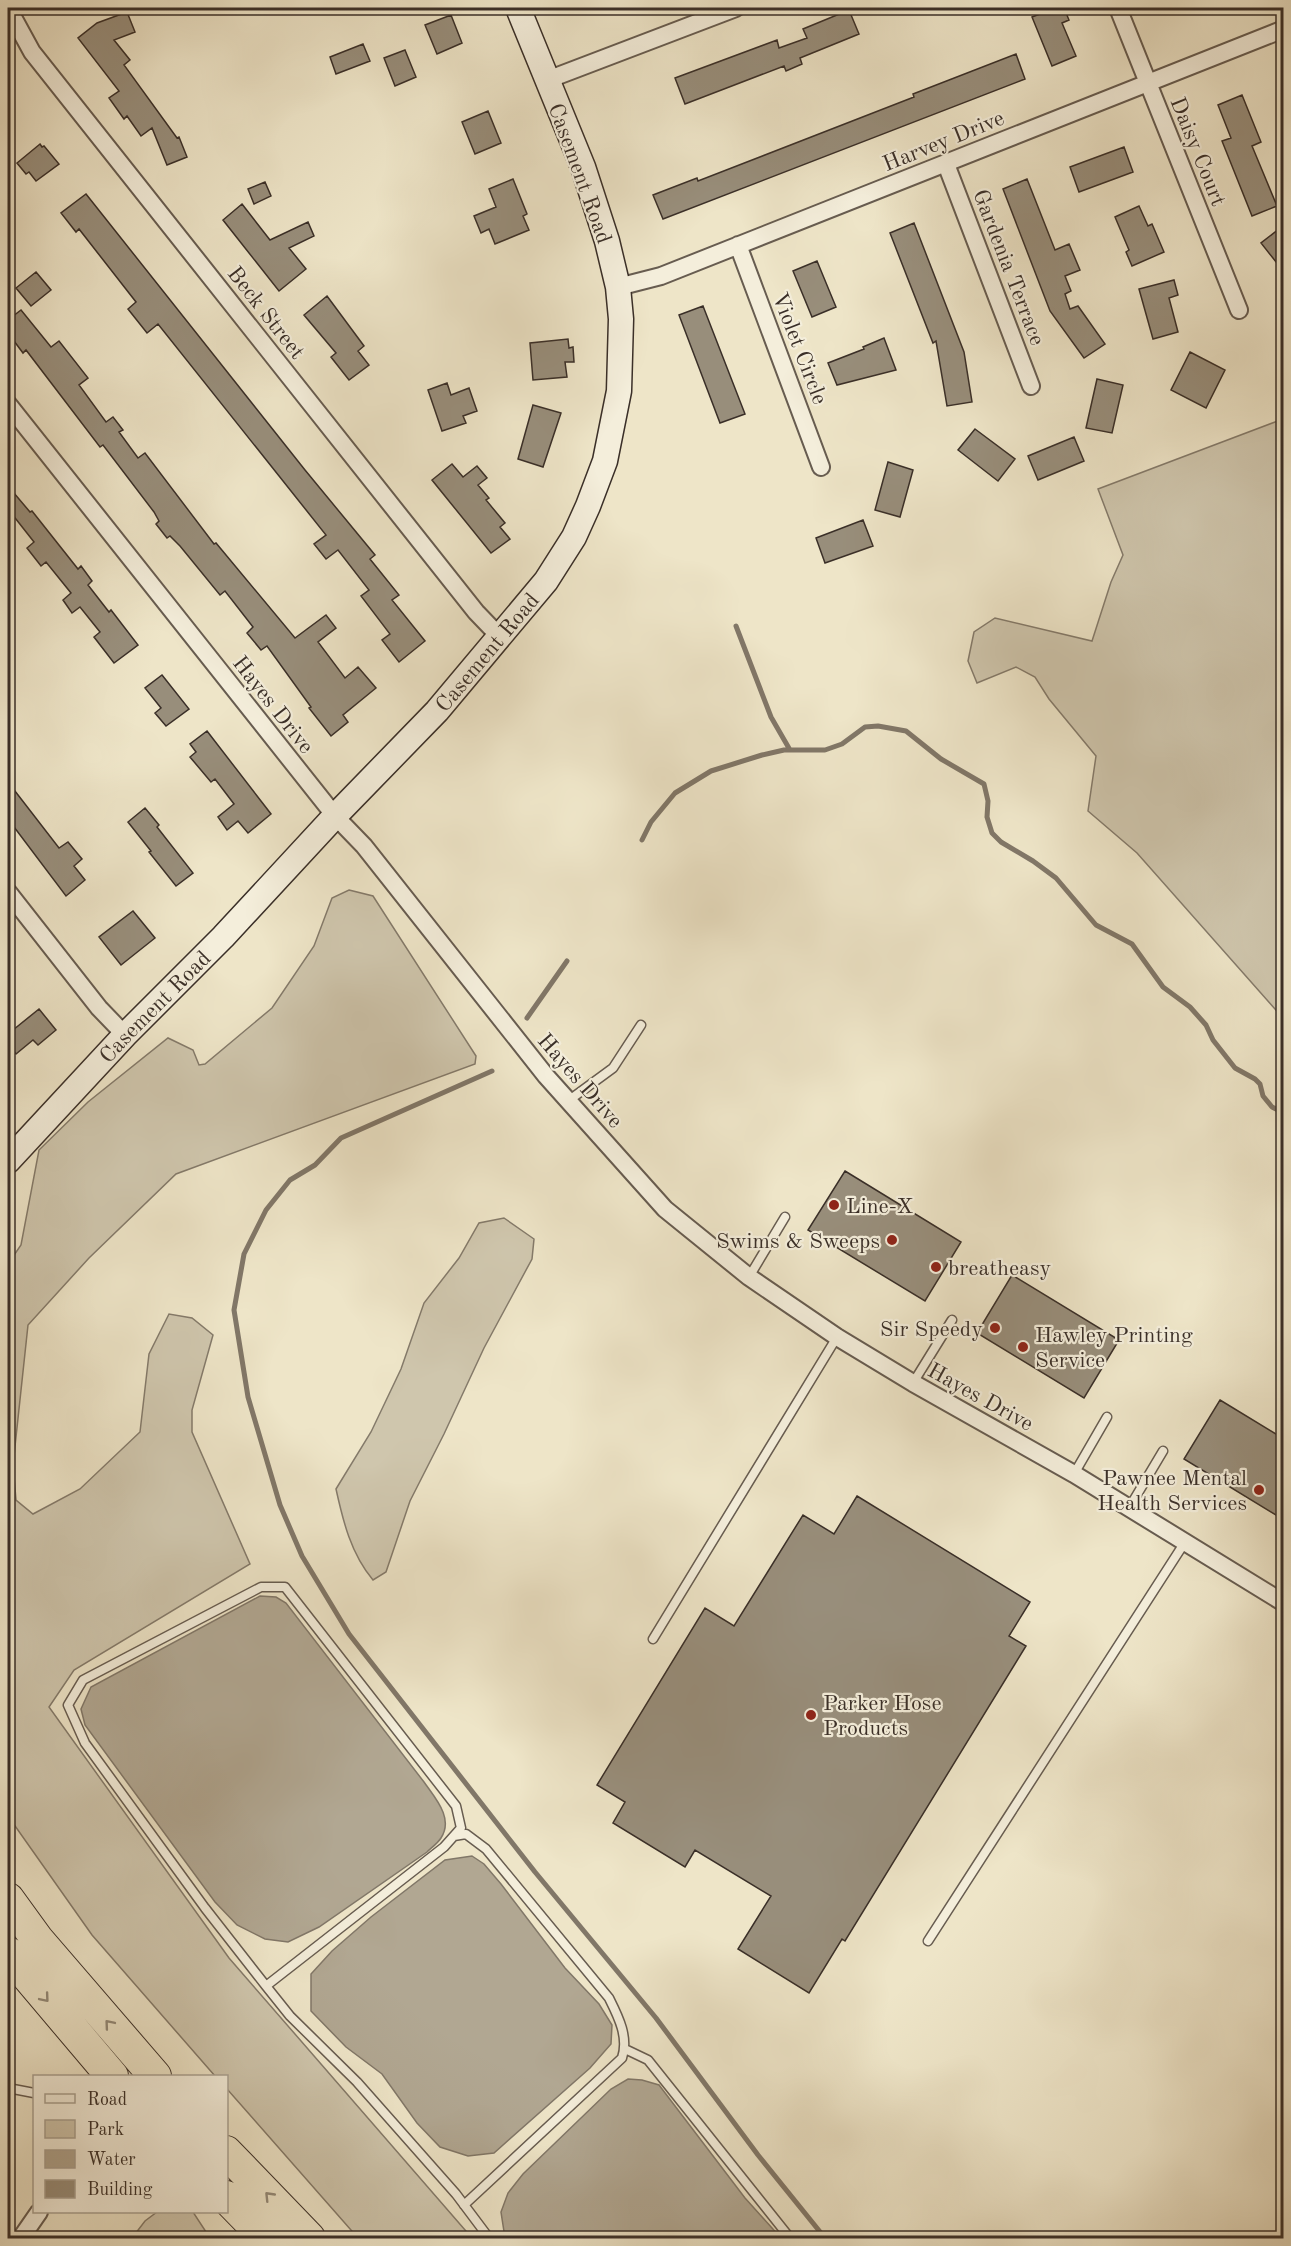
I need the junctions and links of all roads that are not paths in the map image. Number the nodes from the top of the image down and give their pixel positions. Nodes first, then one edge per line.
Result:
1 (518, 8) edge
2 (736, 8) edge
3 (1118, 8) edge
4 (9, 12) edge
5 (1284, 30) edge
6 (547, 81) junction
7 (1147, 83) junction
8 (946, 164) junction
9 (738, 245) junction
10 (618, 287) junction
11 (1239, 310) dead end
12 (1031, 386) dead end
13 (8, 404) edge
14 (822, 467) dead end
15 (500, 637) junction
16 (335, 816) junction
17 (8, 892) edge
18 (641, 1025) dead end
19 (125, 1035) junction
20 (568, 1101) junction
21 (8, 1161) edge
22 (785, 1217) dead end
23 (748, 1277) junction
24 (952, 1320) dead end
25 (837, 1337) junction
26 (913, 1383) junction
27 (1107, 1417) dead end
28 (1163, 1451) dead end
29 (1074, 1474) junction
30 (1129, 1508) junction
31 (1185, 1542) junction
32 (1283, 1603) edge
33 (653, 1639) dead end
34 (454, 1836) junction
35 (8, 1899) edge
36 (928, 1941) dead end
37 (8, 1953) edge
38 (266, 1986) junction
39 (625, 2049) junction
40 (142, 2072) edge
41 (111, 2075) edge
42 (8, 2088) edge
43 (33, 2093) edge
44 (228, 2154) edge
45 (228, 2199) edge
46 (464, 2205) junction
47 (38, 2213) edge
48 (21, 2238) edge
49 (266, 2238) edge
50 (309, 2238) edge
51 (489, 2238) edge
52 (790, 2238) edge

1 - 6 street, Casement Road
2 - 6 street
3 - 7 street, Daisy Court
4 - 15 street, Beck Street
5 - 7 street, Harvey Drive
6 - 10 street, Casement Road
7 - 8 street, Harvey Drive
7 - 11 street, Daisy Court
8 - 9 street, Harvey Drive
8 - 12 street, Gardenia Terrace
9 - 10 street, Harvey Drive
9 - 14 street, Violet Circle
10 - 15 street, Casement Road
13 - 16 street, Hayes Drive
15 - 16 street, Casement Road
16 - 19 street, Casement Road
16 - 20 street, Hayes Drive
17 - 19 street
18 - 20 lane
19 - 21 street, Casement Road
20 - 23 street, Hayes Drive
22 - 23 lane
23 - 25 street, Hayes Drive
24 - 26 lane
25 - 26 street, Hayes Drive
25 - 33 lane
26 - 29 street, Hayes Drive
27 - 29 lane
28 - 30 lane
29 - 30 street, Hayes Drive
30 - 31 street, Hayes Drive
31 - 32 street, Hayes Drive
31 - 36 lane
34 - 38 lane
34 - 38 lane
34 - 39 lane
40 -> 35 highway
37 -> 41 highway
38 - 46 lane
39 - 46 lane
39 - 52 lane
42 - 43 lane
50 -> 44 highway
45 - 49 highway
46 - 51 lane
47 - 48 street

